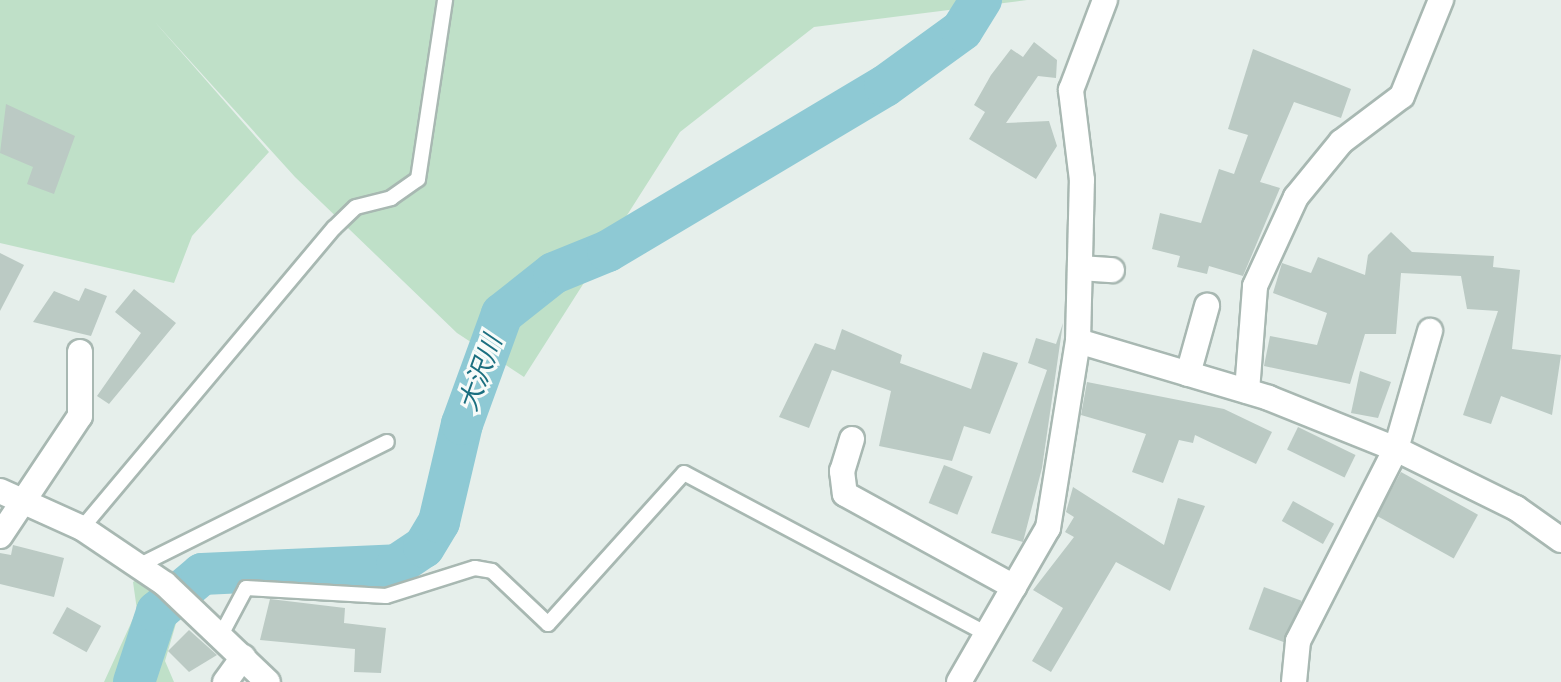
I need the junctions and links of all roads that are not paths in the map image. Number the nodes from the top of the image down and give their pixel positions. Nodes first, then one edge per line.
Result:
1 (445, 0) edge
2 (1105, 0) edge
3 (1441, 0) edge
4 (1081, 268) junction
5 (1112, 270) dead end
6 (1207, 306) dead end
7 (1430, 331) dead end
8 (1078, 341) junction
9 (80, 352) dead end
10 (1188, 374) junction
11 (1247, 391) junction
12 (852, 439) dead end
13 (387, 442) dead end
14 (1396, 449) junction
15 (0, 491) edge
16 (26, 503) junction
17 (82, 528) junction
18 (0, 536) edge
19 (1561, 540) edge
20 (138, 566) junction
21 (1014, 587) junction
22 (212, 626) junction
23 (987, 634) junction
24 (243, 657) junction
25 (225, 682) edge
26 (268, 682) edge
27 (959, 682) edge
28 (1294, 682) edge

1 - 17 lane
2 - 4 street
3 - 11 street
4 - 5 street
4 - 8 street
6 - 10 street
7 - 14 street
8 - 10 street
8 - 21 street
9 - 16 street
10 - 11 street
11 - 14 street
12 - 21 street
13 - 20 lane
14 - 19 street
14 - 28 street
15 - 16 street
16 - 17 street
16 - 18 street
17 - 20 street
20 - 22 street
21 - 23 street
22 - 23 lane
22 - 24 street
23 - 27 street
24 - 25 street
24 - 26 street

